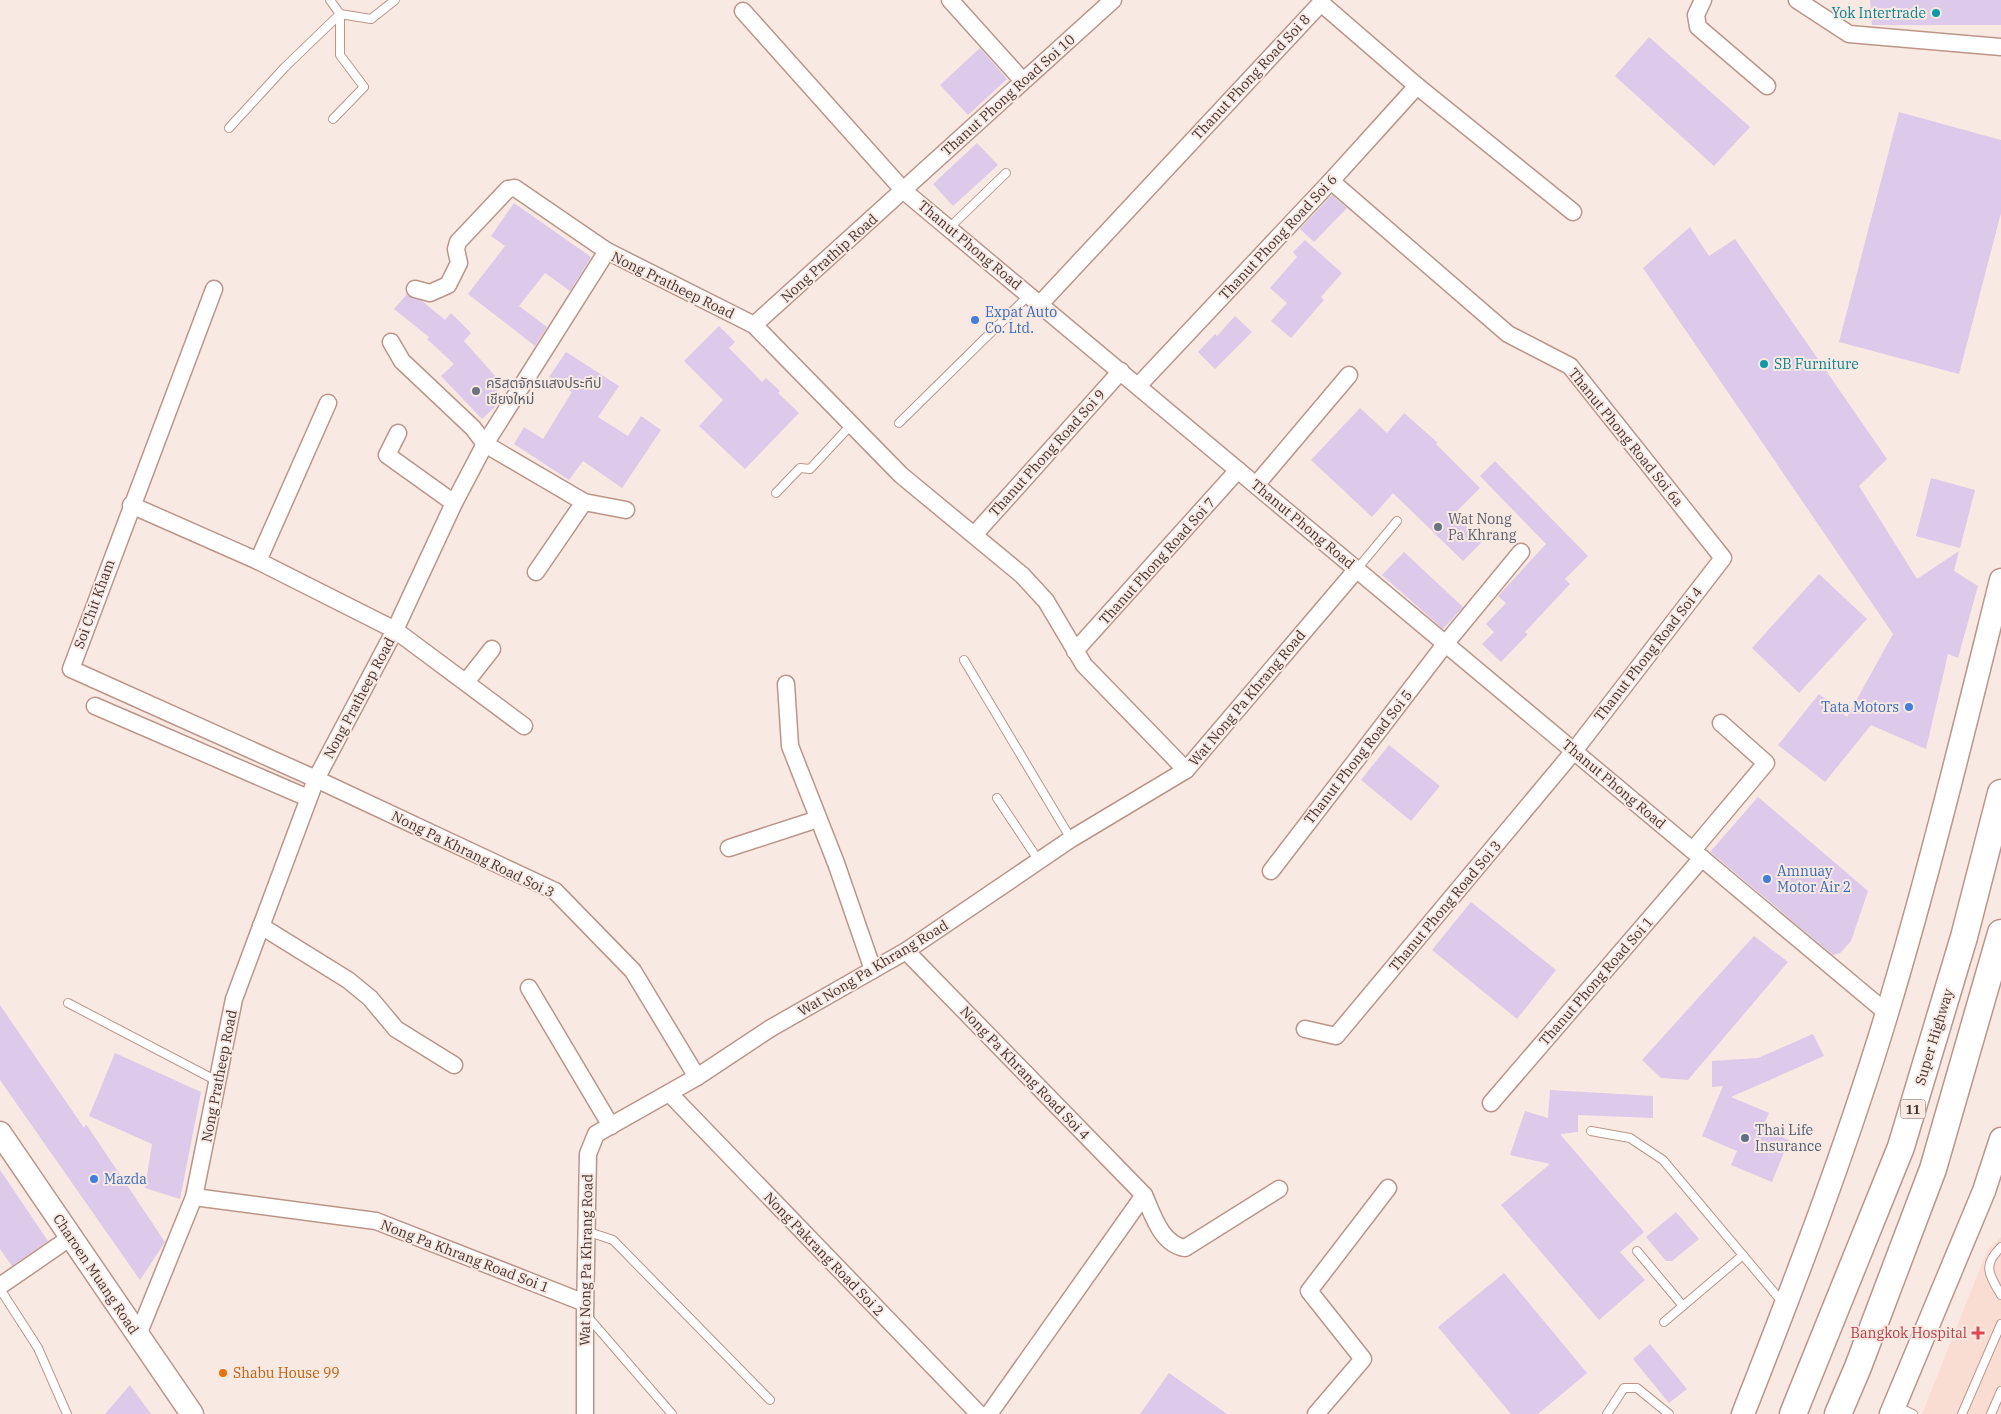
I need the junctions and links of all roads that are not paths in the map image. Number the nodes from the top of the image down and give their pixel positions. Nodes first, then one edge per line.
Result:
1 (330, 0) edge
2 (395, 0) edge
3 (950, 0) edge
4 (1113, 0) edge
5 (1703, 0) edge
6 (1797, 0) edge
7 (743, 11) dead end
8 (340, 14) junction
9 (2001, 47) edge
10 (1023, 81) junction
11 (1417, 86) junction
12 (1767, 86) dead end
13 (333, 120) dead end
14 (229, 128) dead end
15 (1006, 173) dead end
16 (1331, 181) junction
17 (904, 190) junction
18 (1573, 212) dead end
19 (949, 228) junction
20 (607, 251) junction
21 (214, 289) dead end
22 (415, 289) dead end
23 (1035, 300) junction
24 (754, 325) junction
25 (391, 342) dead end
26 (1120, 372) junction
27 (1349, 375) dead end
28 (1138, 386) junction
29 (328, 403) dead end
30 (899, 423) dead end
31 (852, 424) junction
32 (398, 433) dead end
33 (485, 444) junction
34 (1238, 470) junction
35 (1256, 486) junction
36 (776, 493) dead end
37 (584, 502) junction
38 (454, 503) junction
39 (131, 505) junction
40 (626, 510) dead end
41 (1397, 521) dead end
42 (974, 535) junction
43 (1521, 552) dead end
44 (1723, 558) joint
45 (258, 561) junction
46 (1357, 569) junction
47 (536, 572) dead end
48 (2001, 580) edge
49 (395, 630) junction
50 (1446, 643) junction
51 (492, 649) dead end
52 (1075, 651) junction
53 (964, 660) dead end
54 (466, 682) junction
55 (786, 684) dead end
56 (95, 706) dead end
57 (1721, 723) dead end
58 (524, 726) dead end
59 (1574, 751) junction
60 (1186, 770) junction
61 (316, 779) junction
62 (2001, 793) edge
63 (308, 798) junction
64 (997, 798) dead end
65 (818, 819) junction
66 (1071, 839) junction
67 (729, 848) dead end
68 (1698, 854) junction
69 (1039, 861) junction
70 (1271, 871) dead end
71 (261, 926) junction
72 (2001, 933) edge
73 (906, 951) junction
74 (873, 970) junction
75 (528, 988) dead end
76 (68, 1003) dead end
77 (1887, 1013) junction
78 (1305, 1029) dead end
79 (454, 1066) dead end
80 (696, 1077) junction
81 (217, 1081) junction
82 (669, 1093) junction
83 (1491, 1103) dead end
84 (611, 1126) junction
85 (1591, 1131) dead end
86 (0, 1134) edge
87 (2001, 1140) edge
88 (1388, 1188) dead end
89 (1279, 1189) dead end
90 (1144, 1195) junction
91 (194, 1197) junction
92 (586, 1232) junction
93 (71, 1237) junction
94 (2001, 1247) edge
95 (1638, 1250) dead end
96 (1743, 1255) junction
97 (0, 1286) edge
98 (0, 1289) edge
99 (2001, 1295) edge
100 (1785, 1305) junction
101 (1683, 1306) junction
102 (585, 1308) junction
103 (1664, 1322) dead end
104 (2001, 1324) edge
105 (138, 1334) junction
106 (2001, 1391) edge
107 (770, 1400) dead end
108 (1899, 1411) edge
109 (67, 1414) edge
110 (192, 1414) edge
111 (585, 1414) edge
112 (672, 1414) edge
113 (979, 1414) edge
114 (989, 1414) edge
115 (1316, 1414) edge
116 (1607, 1414) edge
117 (1669, 1414) edge
118 (1743, 1414) edge
119 (1793, 1414) edge
120 (1838, 1414) edge
121 (1962, 1414) edge
122 (1991, 1414) edge

1 - 8 lane
2 - 8 lane
3 - 10 street
4 - 10 street, Thanut Phong Road Soi 10
5 - 12 street
6 - 9 street
7 - 17 street, Thanut Phong Road
8 - 13 lane
8 - 14 lane
10 - 17 street, Thanut Phong Road Soi 10
11 - 16 street, Thanut Phong Road Soi 6
11 - 18 street, Thanut Phong Road Soi 8
11 - 23 street, Thanut Phong Road Soi 8
15 - 19 lane
16 - 28 street, Thanut Phong Road Soi 6
16 - 44 street, Thanut Phong Road Soi 6a
17 - 19 street, Thanut Phong Road
17 - 24 street, Nong Prathip Road
19 - 23 street, Thanut Phong Road
20 - 22 street
20 - 24 street, Nong Pratheep Road
20 - 33 street, Nong Pratheep Road
21 - 39 street, Soi Chit Kham
23 - 26 street, Thanut Phong Road
23 - 30 lane
24 - 31 street, Nong Pratheep Road
25 - 33 street
26 - 28 street, Thanut Phong Road
26 - 42 street, Thanut Phong Road Soi 9
27 - 35 street
28 - 34 street, Thanut Phong Road
29 - 45 street
31 - 36 lane
31 - 42 street, Nong Pratheep Road
32 - 38 street
33 - 37 street
33 - 38 street, Nong Pratheep Road
34 - 35 street, Thanut Phong Road
34 - 52 street, Thanut Phong Road Soi 7
35 - 46 street, Thanut Phong Road
37 - 40 street
37 - 47 street
38 - 49 street, Nong Pratheep Road
39 - 45 street
39 - 61 street, Soi Chit Kham
41 - 46 lane
42 - 52 street, Nong Pratheep Road
43 - 50 street, Thanut Phong Road Soi 5
44 - 59 street, Thanut Phong Road Soi 4
45 - 49 street
46 - 50 street, Thanut Phong Road
46 - 60 street, Wat Nong Pa Khrang Road
48 - 77 main road
49 - 54 street
49 - 61 street, Nong Pratheep Road
50 - 59 street, Thanut Phong Road
50 - 70 street, Thanut Phong Road Soi 5
51 - 54 street
52 - 60 street, Nong Pratheep Road
53 - 66 lane
54 - 58 street
55 - 65 street
56 - 63 street
57 - 68 street, Thanut Phong Road Soi 1
59 - 68 street, Thanut Phong Road
59 - 78 street, Thanut Phong Road Soi 3
60 - 66 street, Wat Nong Pa Khrang Road
61 - 63 street, Nong Pratheep Road
61 - 80 street, Nong Pa Khrang Road Soi 3
62 - 119 highway, Super Highway / 11
63 - 71 street, Nong Pratheep Road
64 - 69 lane
65 - 67 street
65 - 74 street
66 - 69 street, Wat Nong Pa Khrang Road
68 - 77 street, Thanut Phong Road
68 - 83 street, Thanut Phong Road Soi 1
69 - 73 street, Wat Nong Pa Khrang Road
71 - 79 street
71 - 81 street, Nong Pratheep Road
72 - 120 highway
73 - 74 street, Wat Nong Pa Khrang Road
73 - 90 street, Nong Pa Khrang Road Soi 4
74 - 80 street, Wat Nong Pa Khrang Road
75 - 84 street
76 - 81 lane
77 - 100 main road
80 - 82 street, Wat Nong Pa Khrang Road
81 - 91 street, Nong Pratheep Road
82 - 84 street, Wat Nong Pa Khrang Road
82 - 113 street, Nong Pakrang Road Soi 2
84 - 92 street, Wat Nong Pa Khrang Road
85 - 96 lane
86 - 93 main road, Charoen Muang Road
87 - 108 main road
88 - 115 street
89 - 90 street, Nong Pa Khrang Road Soi 4
90 - 114 street
91 - 102 street, Nong Pa Khrang Road Soi 1
91 - 105 street, Nong Pratheep Road
92 - 102 street, Wat Nong Pa Khrang Road
92 - 107 lane
93 - 97 street
93 - 105 main road, Charoen Muang Road
94 - 99 lane
95 - 101 lane
96 - 100 lane
96 - 101 lane
98 - 109 lane
100 - 118 main road
101 - 103 lane
102 - 111 street, Wat Nong Pa Khrang Road
102 - 112 lane
104 - 121 lane
105 - 110 main road, Charoen Muang Road
106 - 122 lane
116 - 117 lane

